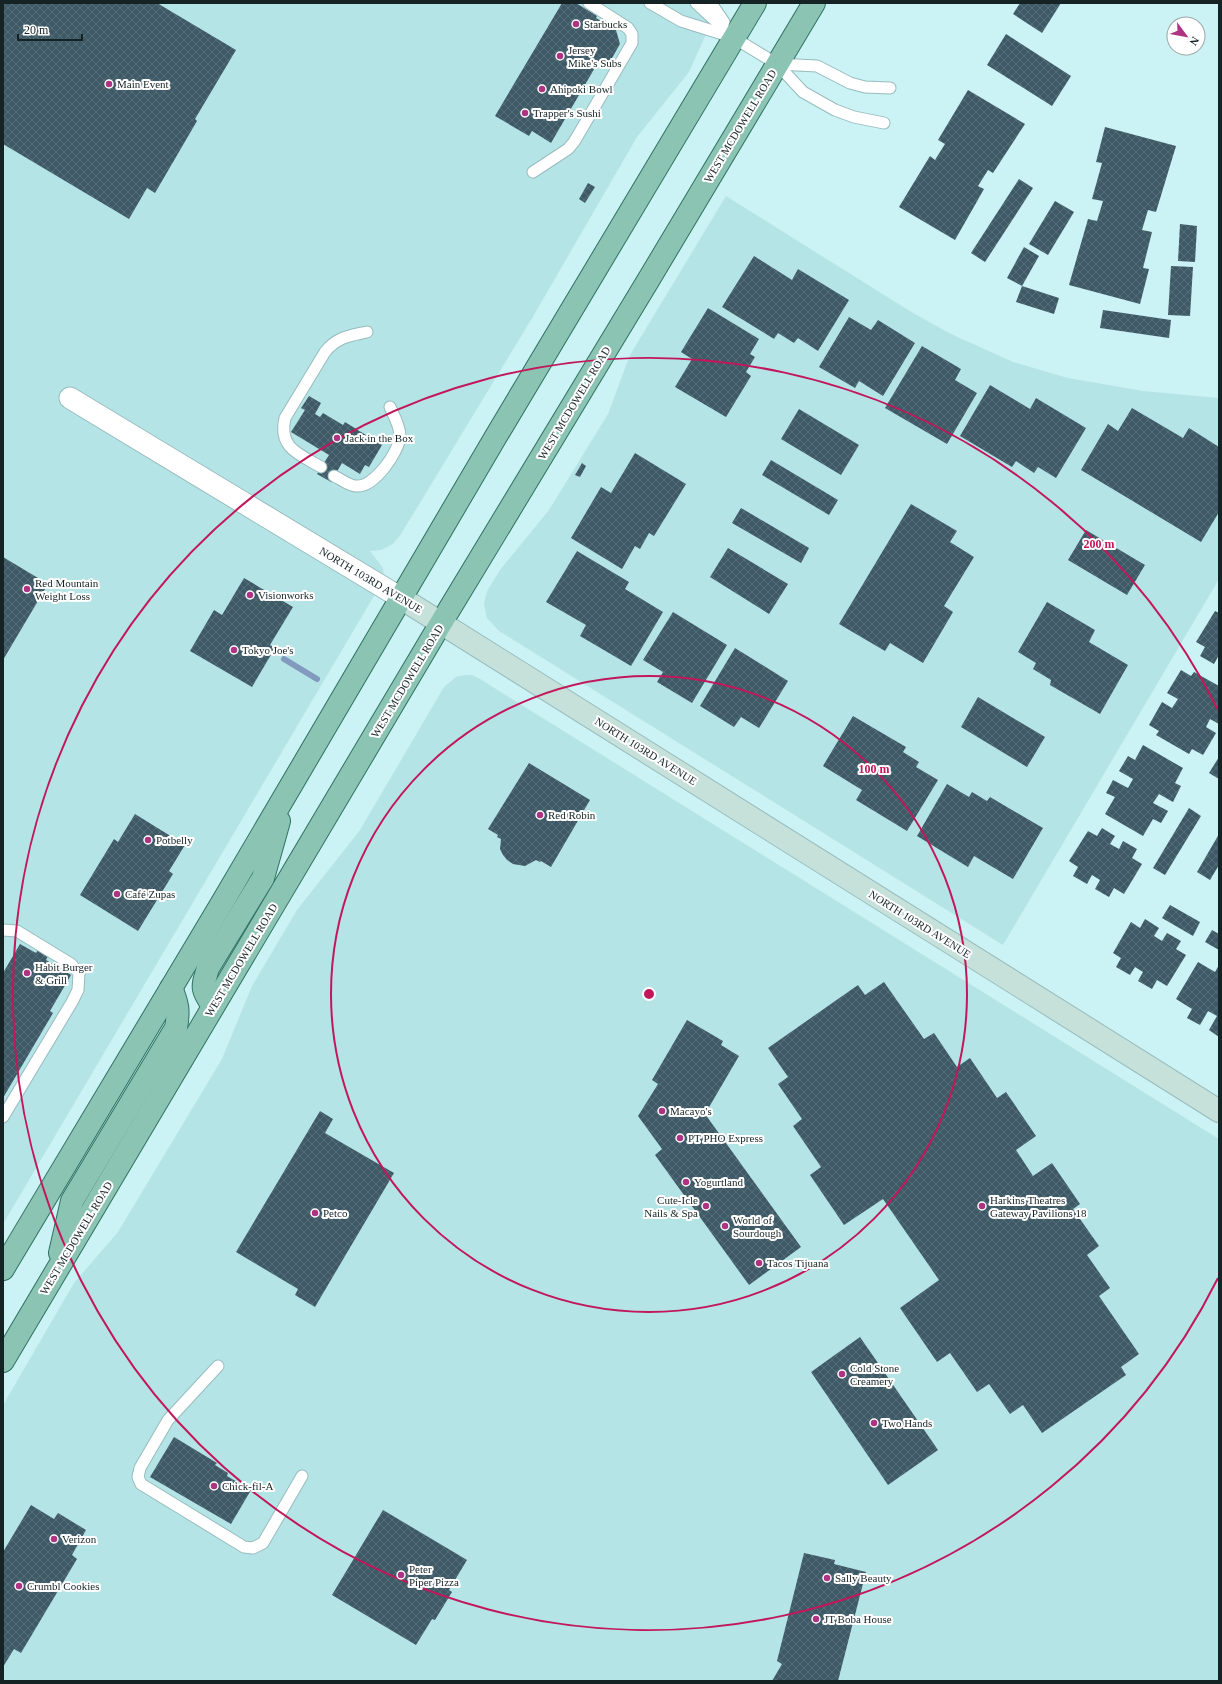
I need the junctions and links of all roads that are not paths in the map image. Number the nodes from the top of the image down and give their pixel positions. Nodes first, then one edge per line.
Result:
1 (588, 3) edge
2 (650, 3) edge
3 (696, 3) edge
4 (711, 3) edge
5 (755, 3) edge
6 (814, 3) edge
7 (734, 38) junction
8 (777, 64) junction
9 (890, 88) dead end
10 (884, 123) dead end
11 (533, 172) dead end
12 (367, 332) dead end
13 (70, 398) dead end
14 (390, 407) dead end
15 (321, 467) dead end
16 (334, 476) dead end
17 (401, 598) junction
18 (441, 623) junction
19 (287, 790) junction
20 (3, 930) edge
21 (171, 988) junction
22 (213, 1006) junction
23 (1219, 1111) edge
24 (3, 1117) edge
25 (3, 1269) edge
26 (56, 1272) junction
27 (3, 1361) edge
28 (218, 1366) dead end
29 (302, 1476) dead end

1 - 11 lane
2 - 7 lane
3 - 7 lane
4 - 7 lane
5 - 7 main road
6 - 8 main road, WEST MCDOWELL ROAD
7 - 8 lane
7 - 17 main road
8 - 9 lane
8 - 10 lane
8 - 18 main road, WEST MCDOWELL ROAD
12 - 15 lane
13 - 17 street, NORTH 103RD AVENUE
14 - 16 lane
17 - 18 street, NORTH 103RD AVENUE
17 - 19 main road
18 - 22 main road, WEST MCDOWELL ROAD
18 - 23 street, NORTH 103RD AVENUE
19 - 21 main road
19 - 22 main road
20 - 24 lane
21 - 25 main road
21 - 26 main road
22 - 26 main road, WEST MCDOWELL ROAD
26 - 27 main road, WEST MCDOWELL ROAD
28 - 29 lane

